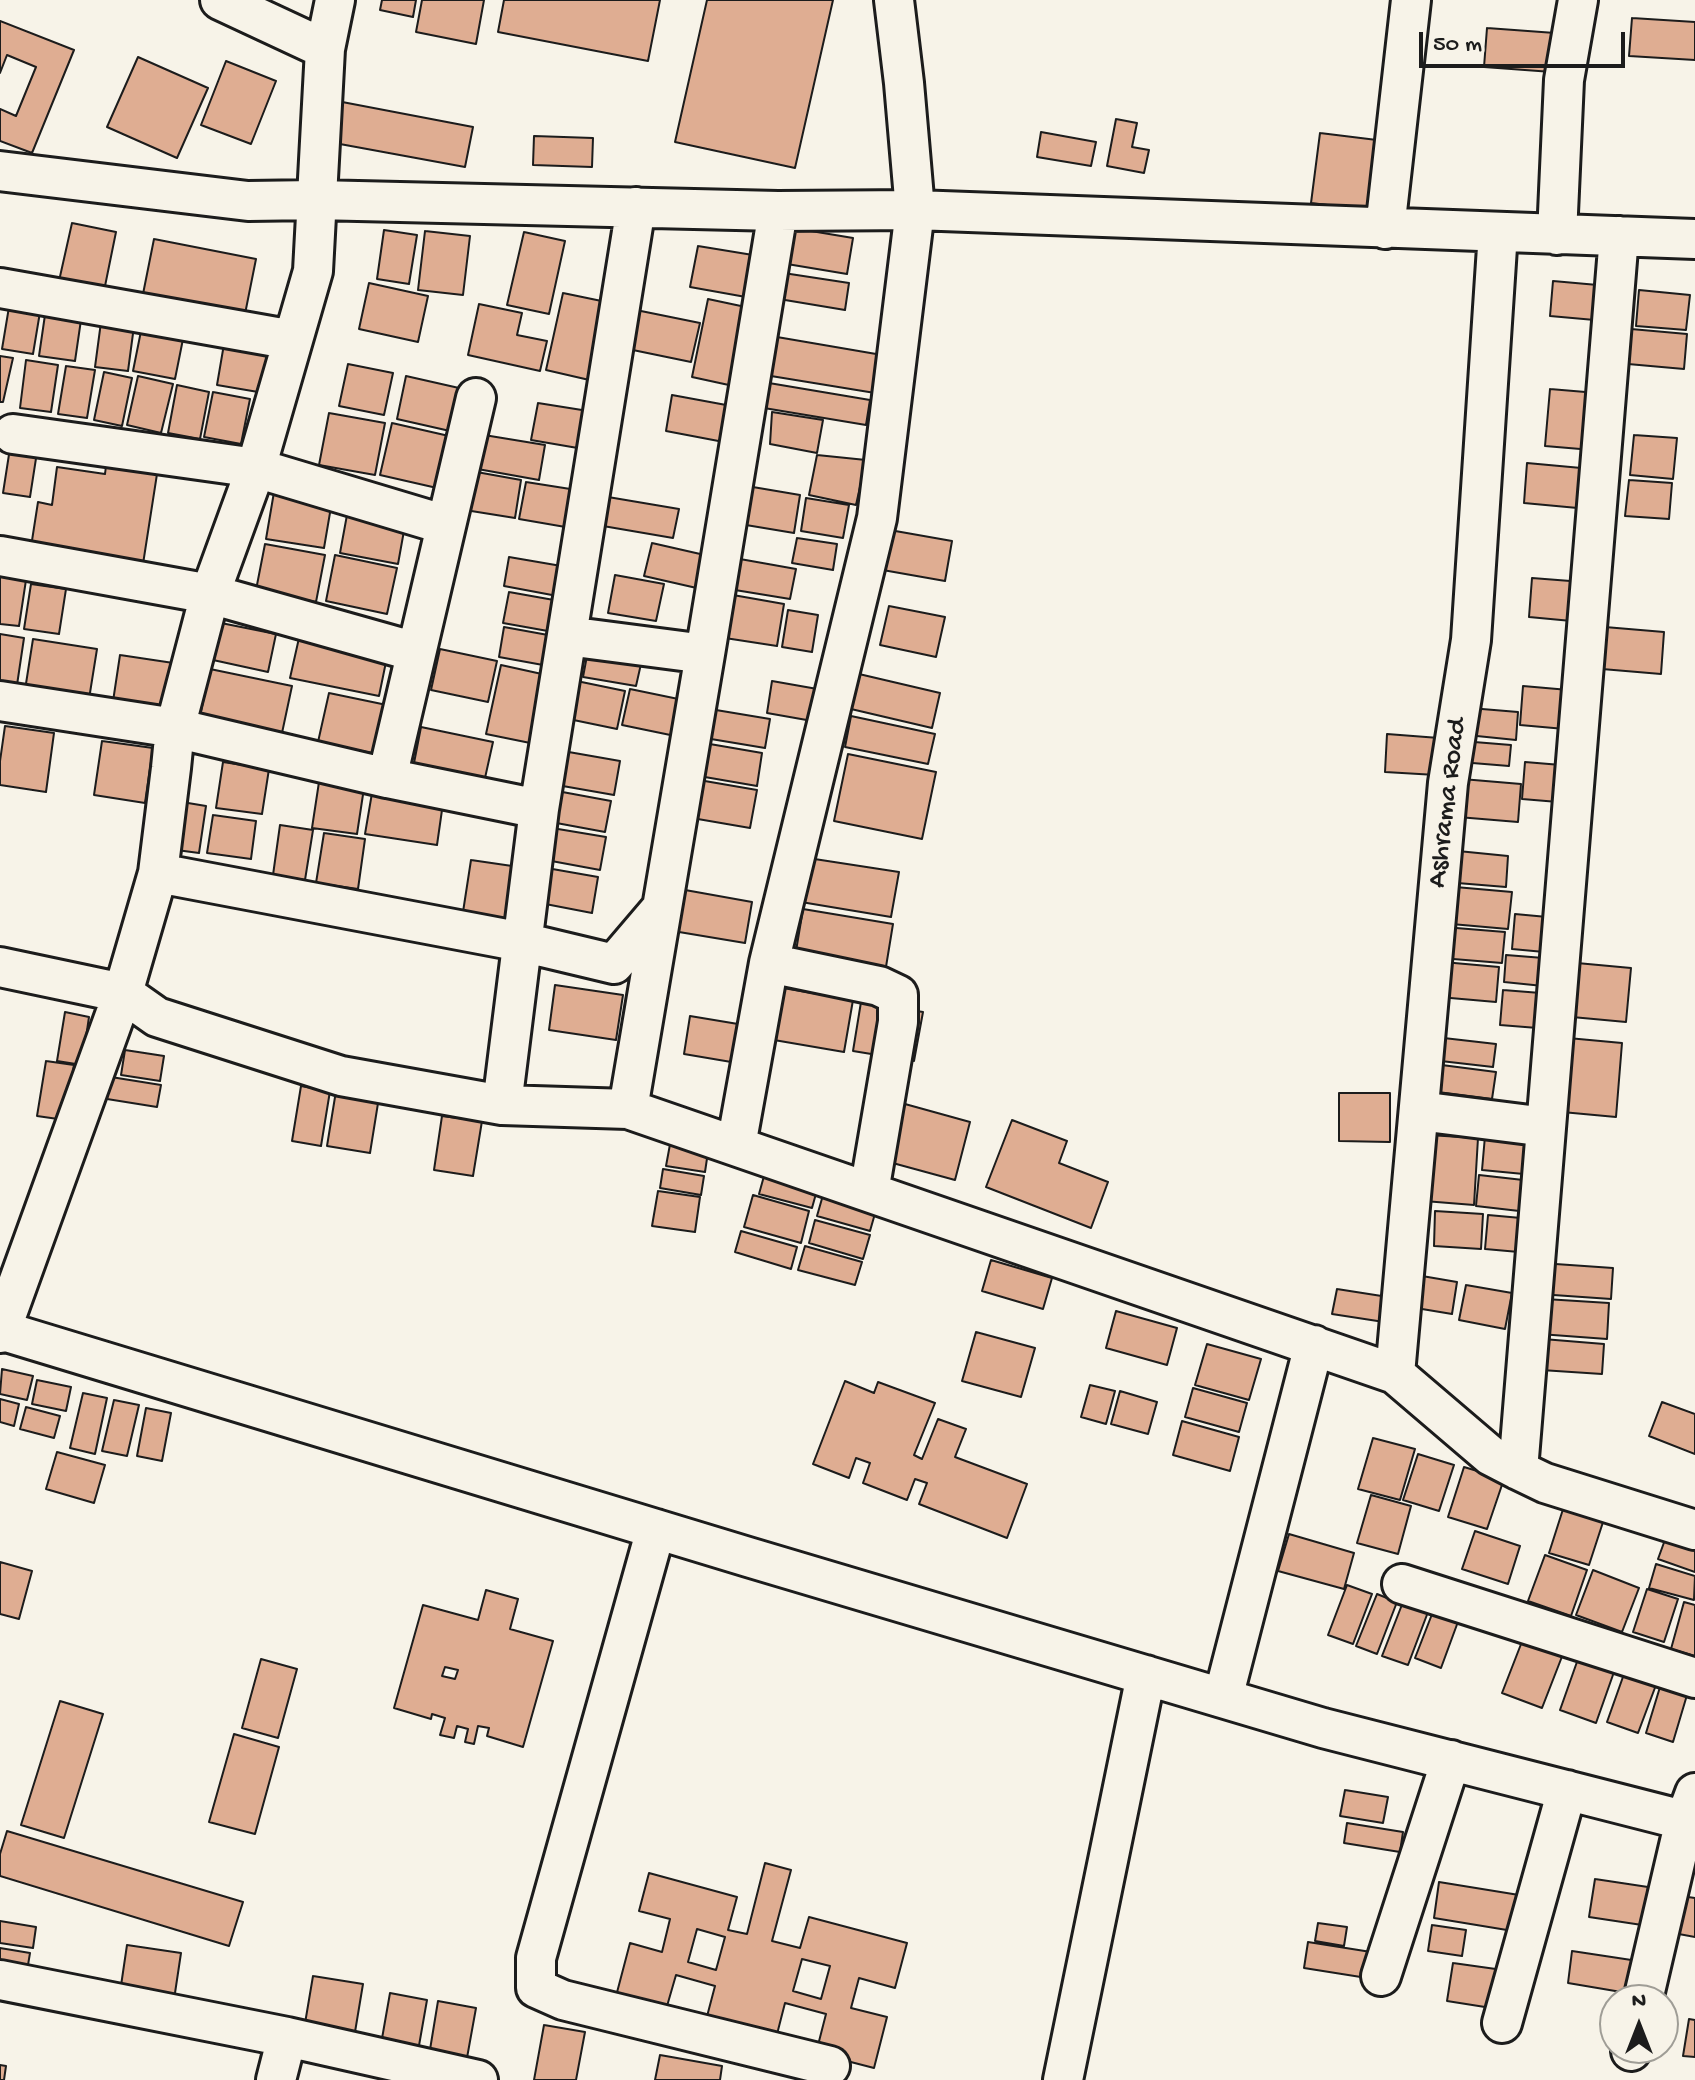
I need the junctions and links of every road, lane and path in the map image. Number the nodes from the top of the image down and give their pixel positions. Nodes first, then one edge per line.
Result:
1 (220, 0) edge
2 (335, 0) edge
3 (894, 0) edge
4 (1411, 0) edge
5 (1578, 0) edge
6 (325, 49) junction
7 (0, 171) edge
8 (316, 200) junction
9 (636, 207) junction
10 (915, 210) junction
11 (778, 211) junction
12 (1385, 229) junction
13 (1498, 232) junction
14 (1557, 235) junction
15 (1619, 236) junction
16 (1695, 239) edge
17 (0, 288) edge
18 (293, 340) junction
19 (476, 398) dead end
20 (13, 434) dead end
21 (256, 468) junction
22 (446, 525) junction
23 (0, 556) edge
24 (210, 594) junction
25 (567, 636) junction
26 (416, 652) junction
27 (705, 654) junction
28 (0, 701) edge
29 (175, 728) junction
30 (387, 778) junction
31 (539, 809) junction
32 (158, 873) junction
33 (662, 907) junction
34 (522, 942) junction
35 (769, 963) junction
36 (0, 967) edge
37 (123, 993) junction
38 (502, 1105) junction
39 (628, 1109) junction
40 (1419, 1111) junction
41 (1546, 1127) junction
42 (736, 1146) junction
43 (869, 1192) junction
44 (0, 1331) edge
45 (1314, 1345) junction
46 (1395, 1374) junction
47 (1518, 1470) junction
48 (656, 1529) junction
49 (1695, 1530) edge
50 (1402, 1584) dead end
51 (1146, 1675) junction
52 (1695, 1678) edge
53 (1223, 1698) junction
54 (1451, 1760) junction
55 (1567, 1790) junction
56 (1692, 1812) edge
57 (1381, 1976) dead end
58 (0, 1980) edge
59 (1647, 1984) edge
60 (1502, 2023) dead end
61 (287, 2037) junction
62 (830, 2066) dead end
63 (276, 2080) edge
64 (478, 2080) edge
65 (1063, 2080) edge

1 - 6 street
2 - 6 street
3 - 10 street
4 - 12 street
5 - 14 street
6 - 8 street
7 - 8 street
8 - 9 street
8 - 18 street
9 - 11 street
9 - 25 street
10 - 11 street
10 - 12 street
10 - 35 street
11 - 27 street
12 - 13 street
13 - 14 street
13 - 40 street, Ashrama Road
14 - 15 street
15 - 16 street
15 - 41 street
17 - 18 street
18 - 21 street
19 - 22 street
20 - 21 street
21 - 22 street
21 - 24 street
22 - 26 street
23 - 24 street
24 - 26 street
24 - 29 street
25 - 27 street
25 - 31 street
26 - 30 street
27 - 33 street
28 - 29 street
29 - 30 street
29 - 32 street
30 - 31 street
31 - 34 street
32 - 34 street
32 - 37 street
33 - 34 street
33 - 39 street
34 - 38 street
35 - 42 street
35 - 43 street
36 - 37 street
37 - 38 street
37 - 44 street
38 - 39 street
39 - 42 street
40 - 41 street
40 - 46 street, Ashrama Road
41 - 47 street
42 - 43 street
43 - 45 street
44 - 48 street
45 - 46 street
45 - 53 street
46 - 47 street
47 - 49 street
48 - 51 street
48 - 62 street
50 - 52 street
51 - 53 street
51 - 65 street
53 - 54 street
54 - 55 street
54 - 57 street
55 - 56 street
55 - 60 street
56 - 59 street
58 - 61 street
61 - 63 street
61 - 64 street

